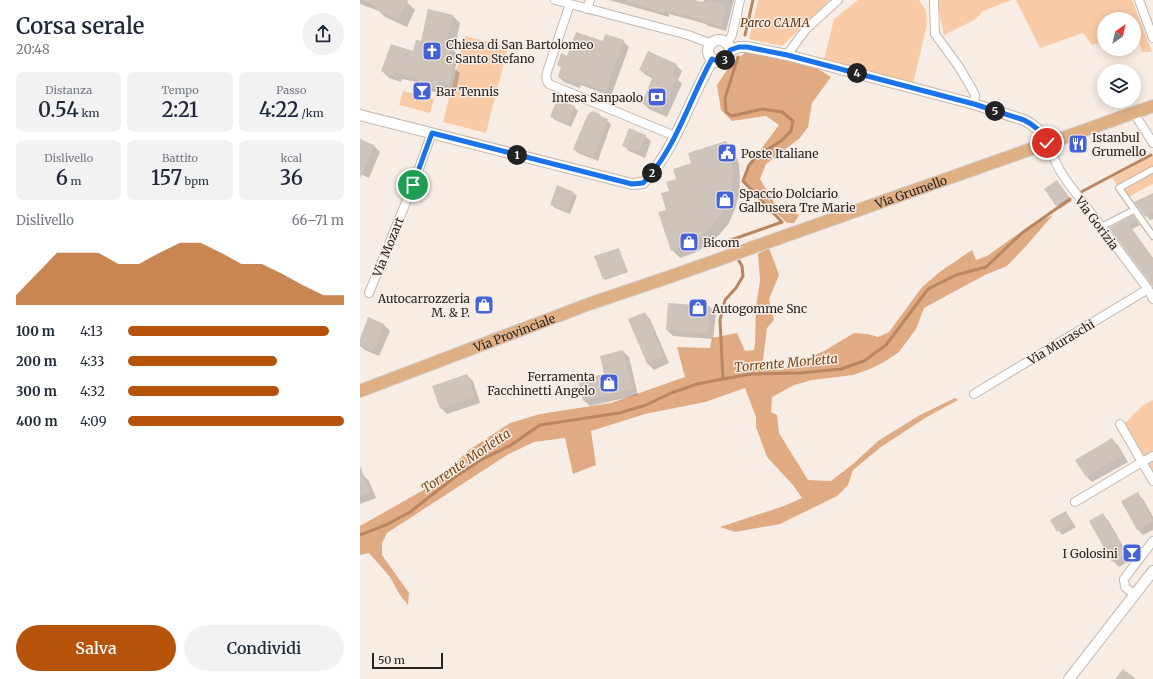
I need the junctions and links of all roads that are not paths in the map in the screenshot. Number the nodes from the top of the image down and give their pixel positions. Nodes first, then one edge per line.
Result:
1 (555, 0) edge
2 (590, 0) edge
3 (740, 0) edge
4 (838, 0) edge
5 (934, 0) edge
6 (1139, 0) edge
7 (570, 4) junction
8 (587, 9) junction
9 (1153, 38) edge
10 (712, 44) junction
11 (729, 47) junction
12 (787, 55) junction
13 (712, 59) junction
14 (974, 104) junction
15 (1153, 106) edge
16 (1134, 113) junction
17 (360, 115) edge
18 (432, 133) junction
19 (675, 136) junction
20 (1047, 143) junction
21 (1153, 143) edge
22 (1152, 170) edge
23 (1134, 210) junction
24 (1101, 227) junction
25 (1153, 236) edge
26 (669, 276) joint
27 (1148, 289) junction
28 (369, 293) dead end
29 (1153, 299) edge
30 (360, 392) edge
31 (974, 394) dead end
32 (1120, 424) dead end
33 (1153, 456) edge
34 (1142, 462) junction
35 (1153, 481) edge
36 (1075, 502) dead end
37 (1153, 541) edge
38 (1153, 571) edge
39 (1135, 595) junction
40 (1069, 679) edge

1 - 7 street
2 - 8 street
3 - 11 street
4 - 12 street
5 - 14 street
6 - 9 street
7 - 8 street
7 - 19 street
8 - 10 street
10 - 11 street
10 - 13 street
11 - 12 street
11 - 13 street
12 - 14 street
13 - 19 street
14 - 20 street
15 - 16 main road, Via Grumello
16 - 20 main road, Via Grumello
16 - 21 street
17 - 18 street
18 - 19 street
18 - 28 street, Via Mozart
20 - 24 street, Via Gorizia
20 - 26 main road, Via Grumello
22 - 23 street
23 - 24 street
23 - 25 street
24 - 27 street, Via Gorizia
26 - 30 main road, Via Provinciale
27 - 29 street, Via Gorizia
27 - 31 street, Via Muraschi
32 - 34 street
33 - 34 street
34 - 35 street
34 - 36 street
37 - 39 street
38 - 39 street
39 - 40 street

